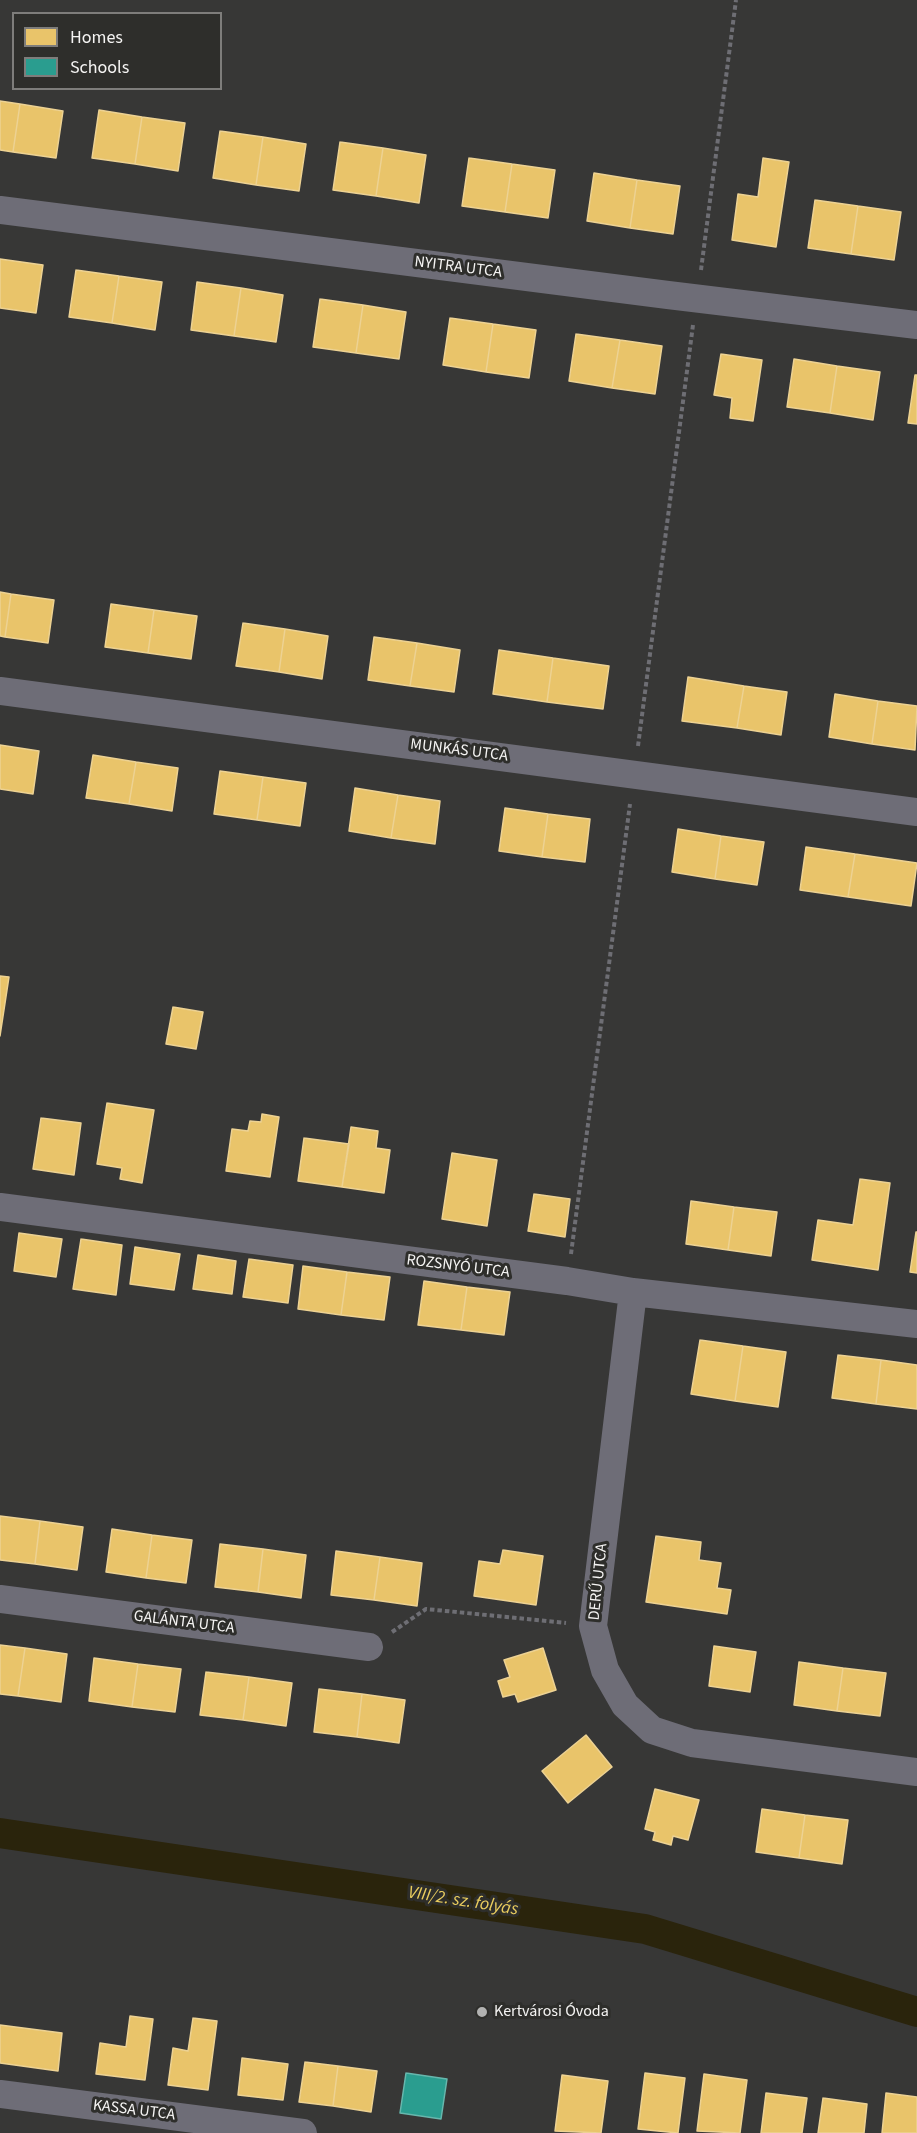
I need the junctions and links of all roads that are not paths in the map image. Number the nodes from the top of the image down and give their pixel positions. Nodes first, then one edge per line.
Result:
1 (0, 210) edge
2 (917, 325) edge
3 (0, 691) edge
4 (917, 812) edge
5 (0, 1207) edge
6 (633, 1292) junction
7 (917, 1324) edge
8 (0, 1599) edge
9 (369, 1647) road end
10 (917, 1772) edge
11 (0, 2094) edge
12 (303, 2133) edge

1 - 2 street, NYITRA UTCA
3 - 4 street, MUNKÁS UTCA
5 - 6 street, ROZSNYÓ UTCA
6 - 7 street, ROZSNYÓ UTCA
6 - 10 street, DERŰ UTCA
8 - 9 street, GALÁNTA UTCA
11 - 12 street, KASSA UTCA

